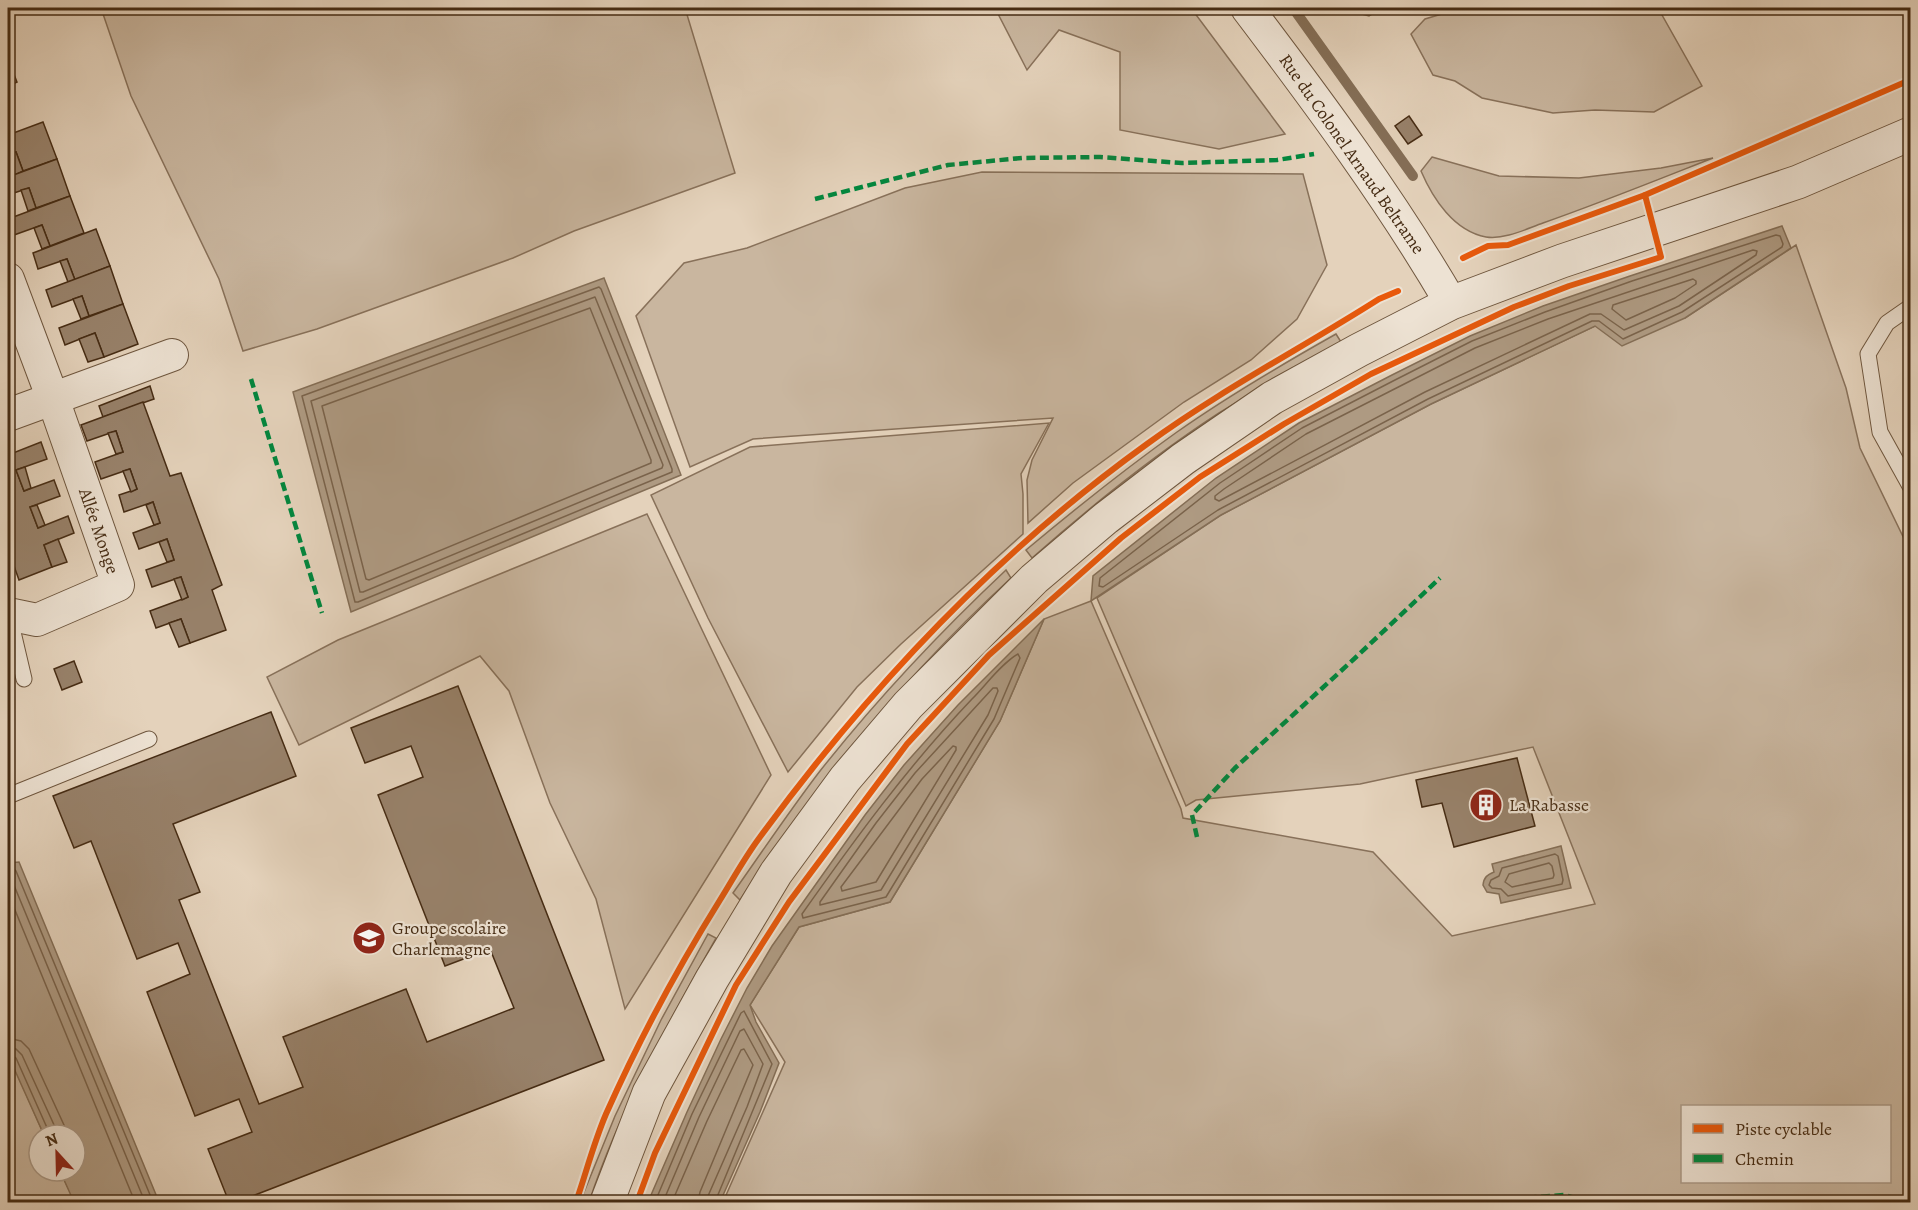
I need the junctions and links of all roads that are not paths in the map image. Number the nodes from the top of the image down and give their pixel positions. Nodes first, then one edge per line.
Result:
1 (1247, 8) edge
2 (1911, 134) edge
3 (8, 279) edge
4 (1451, 303) junction
5 (1911, 308) edge
6 (172, 355) dead end
7 (53, 399) junction
8 (8, 415) edge
9 (1911, 486) edge
10 (8, 614) edge
11 (24, 679) dead end
12 (149, 739) dead end
13 (8, 796) edge
14 (607, 1203) edge

1 - 4 street, Rue du Colonel Arnaud Beltrame
2 - 4 street
3 - 7 street
4 - 14 street
5 - 9 lane
6 - 7 street
7 - 8 street
7 - 10 street, Allée Monge
10 - 11 lane
12 - 13 lane

